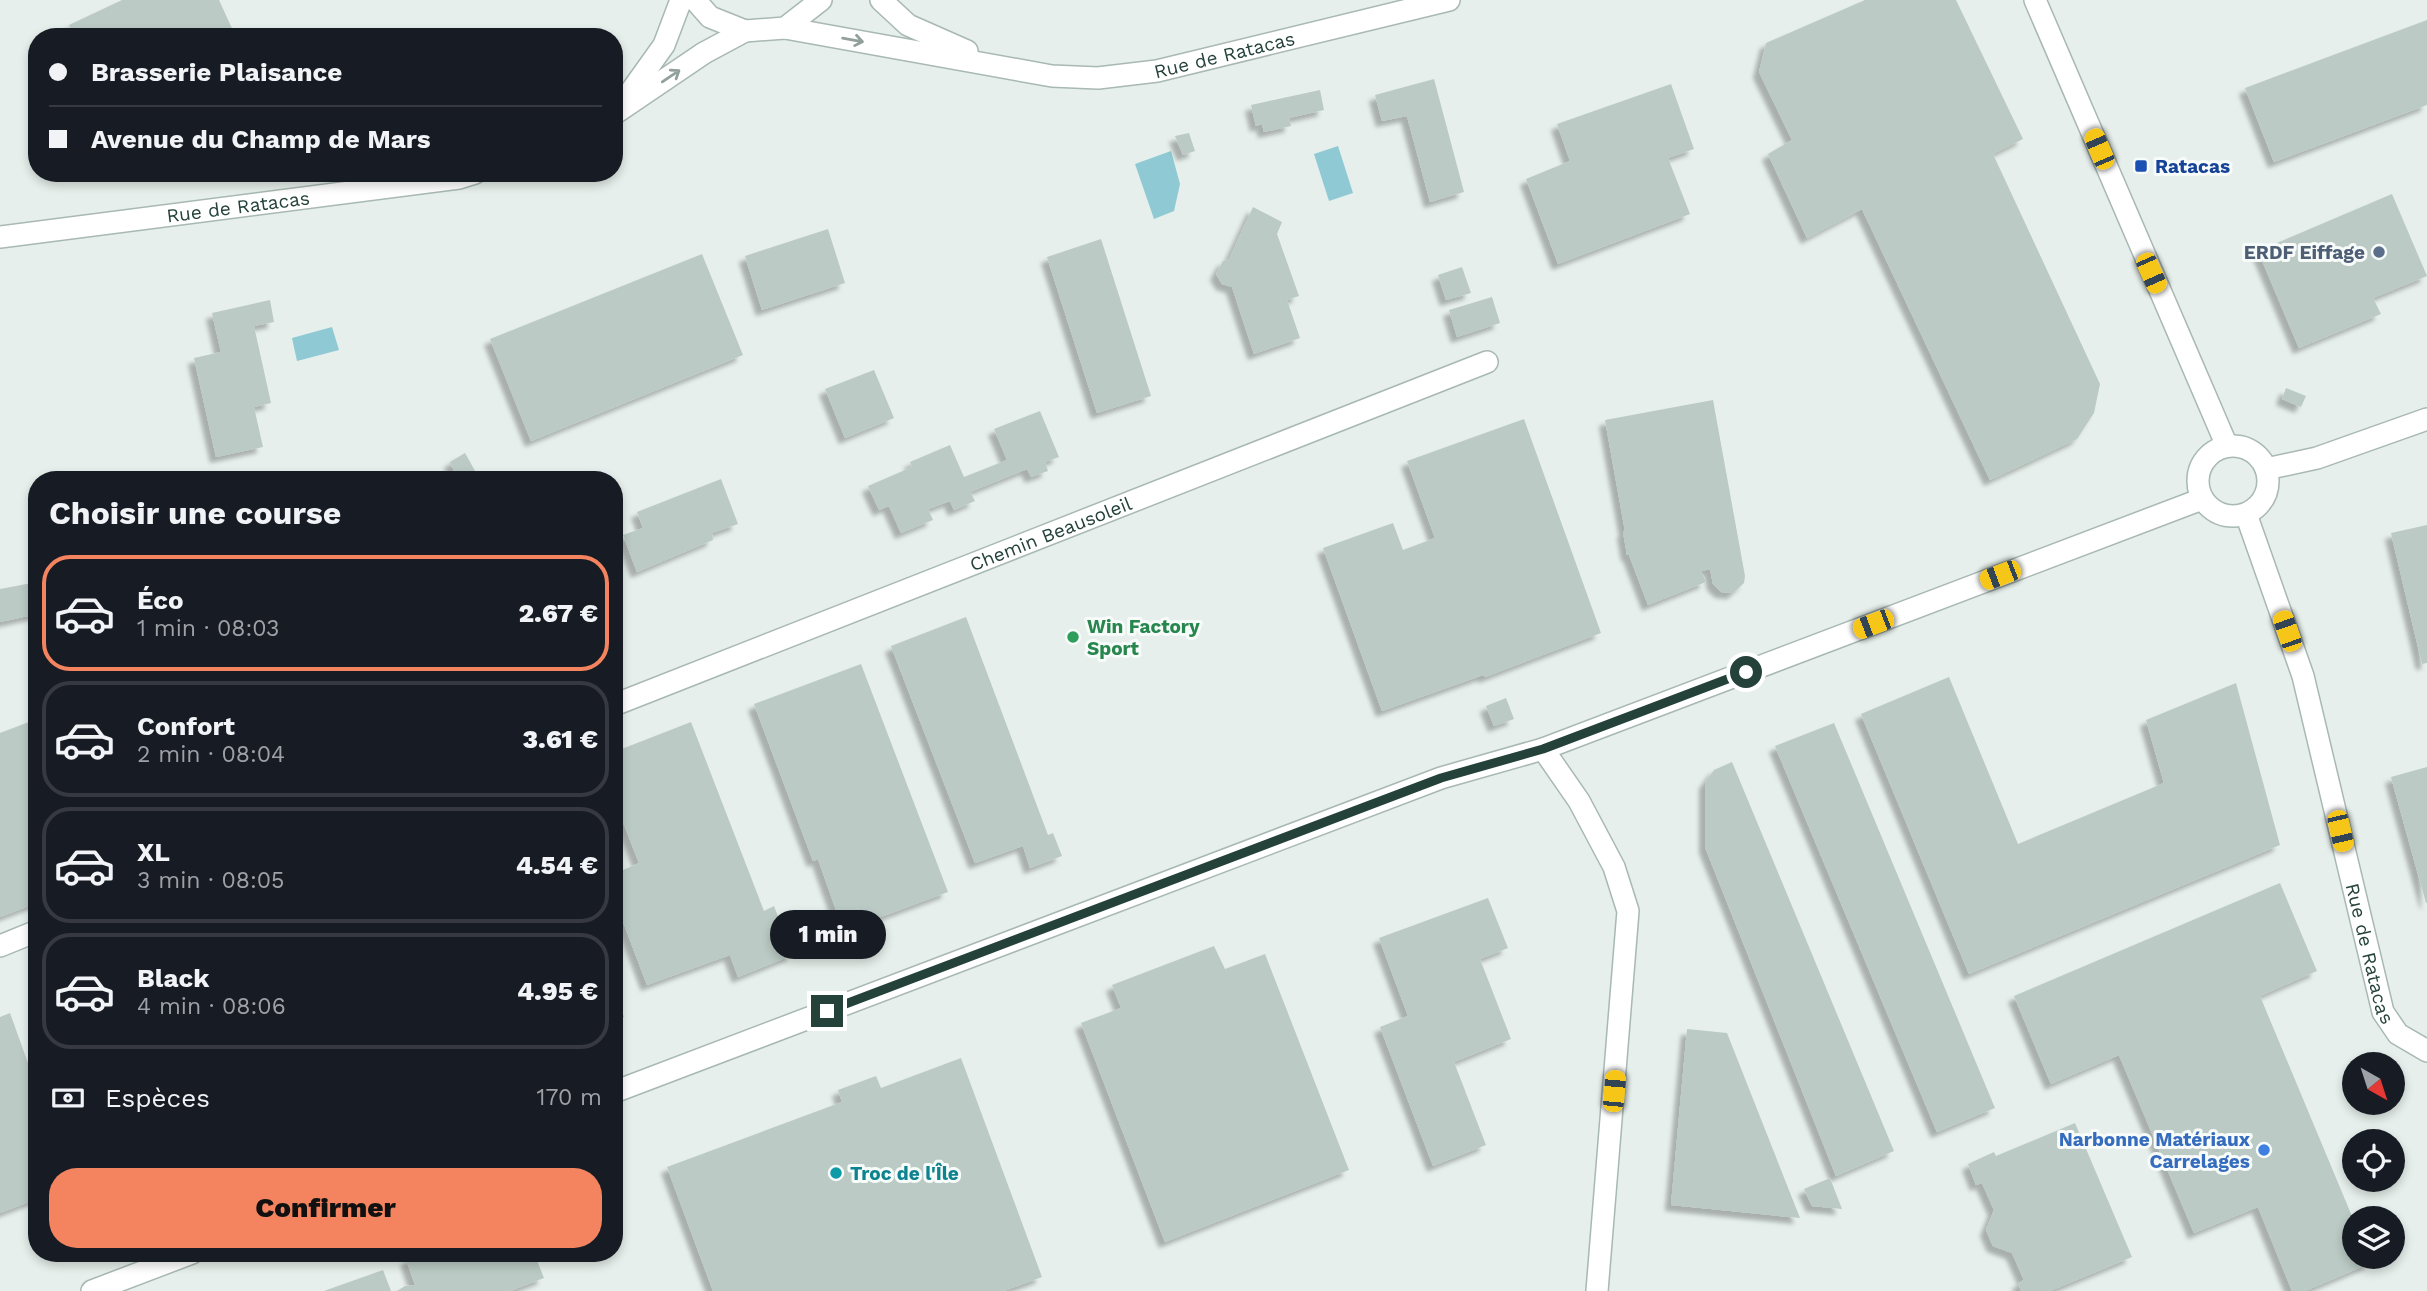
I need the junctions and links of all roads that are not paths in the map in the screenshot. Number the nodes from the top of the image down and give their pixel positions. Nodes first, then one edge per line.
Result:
1 (681, 0) edge
2 (695, 0) edge
3 (821, 0) edge
4 (881, 0) edge
5 (1449, 0) edge
6 (2035, 0) edge
7 (785, 28) junction
8 (745, 31) junction
9 (998, 65) junction
10 (623, 102) edge
11 (623, 108) edge
12 (427, 182) edge
13 (0, 237) edge
14 (1488, 362) dead end
15 (2427, 419) edge
16 (2227, 446) junction
17 (2266, 469) junction
18 (2202, 499) junction
19 (2246, 514) junction
20 (623, 701) edge
21 (1543, 749) junction
22 (28, 935) edge
23 (0, 946) edge
24 (2427, 1051) edge
25 (623, 1089) edge
26 (168, 1262) edge
27 (92, 1291) edge
28 (1597, 1291) edge

1 - 10 street
2 - 8 street
3 - 7 street
4 - 9 street, Rue de Ratacas
5 - 9 street, Rue de Ratacas
6 - 16 street
7 - 8 street, Rue de Ratacas
7 -> 9 street, Rue de Ratacas
11 -> 8 street
12 - 13 street, Rue de Ratacas
14 - 20 street, Chemin Beausoleil
15 - 17 street
16 - 17 street
16 - 18 street
17 - 19 street
18 - 19 street
18 - 21 street
19 - 24 street, Rue de Ratacas
21 - 25 street
21 - 28 street
22 - 23 street
26 - 27 street

